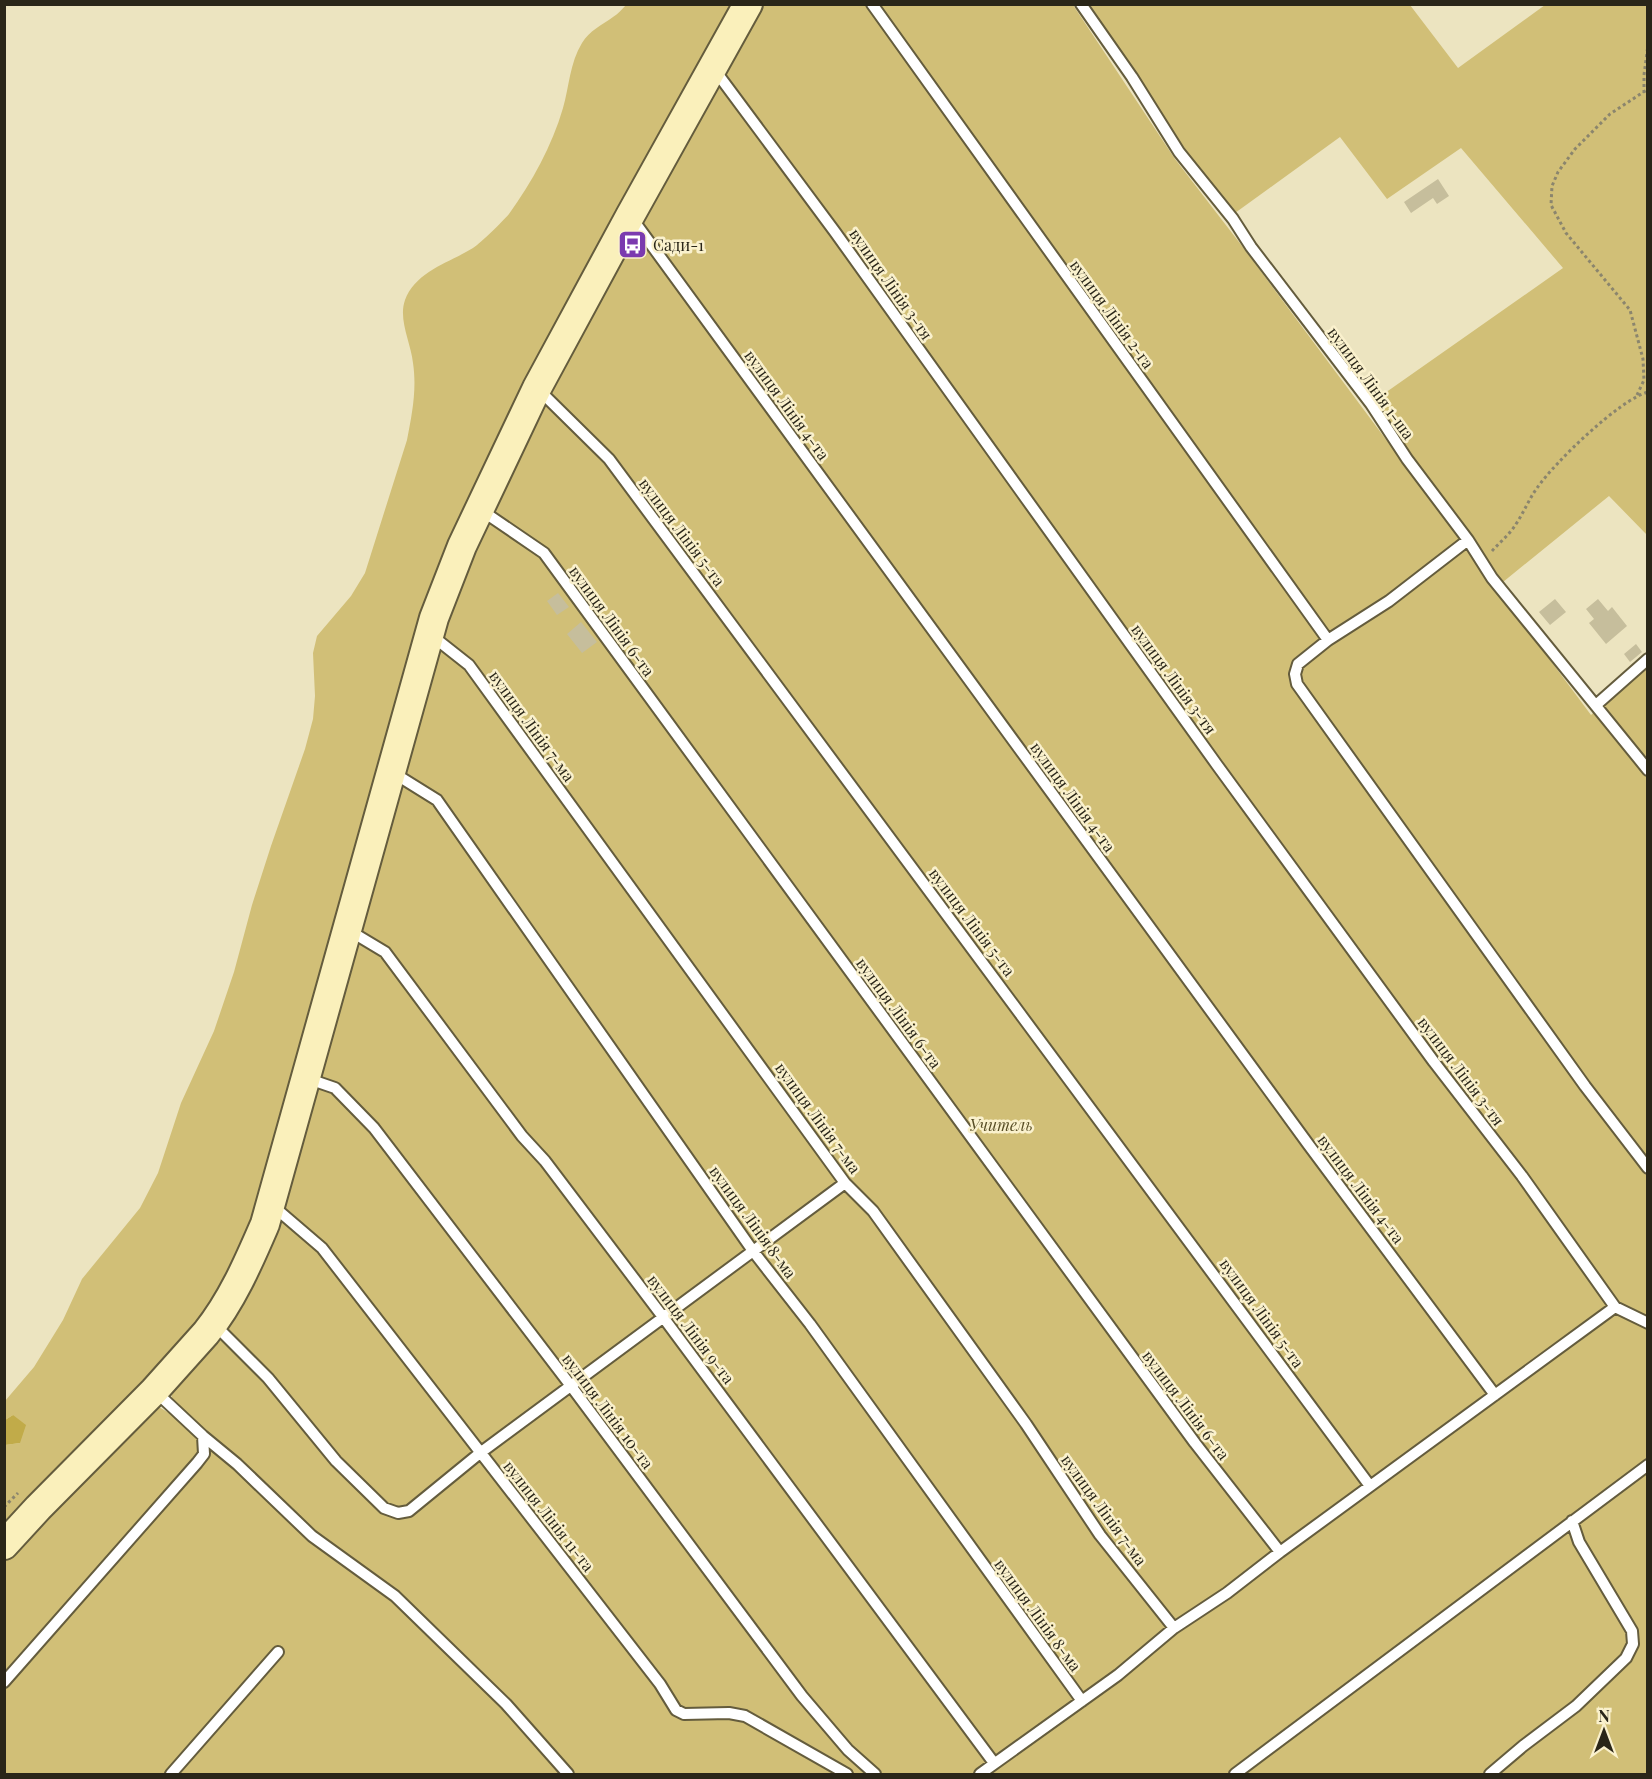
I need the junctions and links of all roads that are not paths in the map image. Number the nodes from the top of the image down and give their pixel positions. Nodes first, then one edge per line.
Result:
1 (748, 4) edge
2 (872, 4) edge
3 (1081, 4) edge
4 (712, 67) junction
5 (630, 216) junction
6 (537, 388) junction
7 (479, 509) junction
8 (1468, 540) junction
9 (430, 634) junction
10 (1328, 640) junction
11 (1647, 659) edge
12 (1596, 705) junction
13 (1647, 770) edge
14 (391, 772) junction
15 (348, 929) junction
16 (306, 1078) junction
17 (1647, 1168) edge
18 (845, 1183) junction
19 (271, 1204) junction
20 (753, 1251) junction
21 (1615, 1307) junction
22 (663, 1317) junction
23 (1647, 1323) edge
24 (214, 1324) junction
25 (571, 1386) junction
26 (154, 1391) junction
27 (1495, 1395) junction
28 (203, 1436) junction
29 (480, 1453) junction
30 (1647, 1465) edge
31 (1370, 1486) junction
32 (1572, 1521) junction
33 (4, 1545) edge
34 (1280, 1552) junction
35 (1173, 1628) junction
36 (278, 1652) dead end
37 (4, 1682) edge
38 (1082, 1701) junction
39 (994, 1763) junction
40 (171, 1774) edge
41 (568, 1774) edge
42 (847, 1774) edge
43 (875, 1774) edge
44 (980, 1774) edge
45 (1235, 1774) edge
46 (1490, 1774) edge

1 - 4 main road
2 - 10 lane, вулиця Лінія 2-га
3 - 8 lane, вулиця Лінія 1-ша
4 - 5 main road
4 - 21 lane, вулиця Лінія 3-тя
5 - 6 main road
5 - 27 lane, вулиця Лінія 4-та
6 - 7 main road
6 - 31 lane, вулиця Лінія 5-та
7 - 9 main road
7 - 34 lane, вулиця Лінія 6-та
8 - 10 lane
8 - 12 lane, вулиця Лінія 1-ша
9 - 14 main road
9 - 18 lane, вулиця Лінія 7-ма
10 - 17 lane
11 - 12 lane
12 - 13 lane, вулиця Лінія 1-ша
14 - 15 main road
14 - 20 lane, вулиця Лінія 8-ма
15 - 16 main road
15 - 22 lane, вулиця Лінія 9-та
16 - 19 main road
16 - 25 lane, вулиця Лінія 10-та
18 - 20 lane
18 - 35 lane, вулиця Лінія 7-ма
19 - 24 main road
19 - 29 lane, вулиця Лінія 11-та
20 - 22 lane
20 - 38 lane, вулиця Лінія 8-ма
21 - 23 lane
21 - 27 lane
22 - 25 lane
22 - 39 lane, вулиця Лінія 9-та
24 - 26 main road
24 - 29 lane
25 - 29 lane
25 - 43 lane, вулиця Лінія 10-та
26 - 28 lane
26 - 33 main road
27 - 31 lane
28 - 37 lane
28 - 41 lane
29 - 42 lane, вулиця Лінія 11-та
30 - 32 lane
31 - 34 lane
32 - 45 lane
32 - 46 lane
34 - 35 lane
35 - 38 lane
36 - 40 lane
38 - 39 lane
39 - 44 lane

